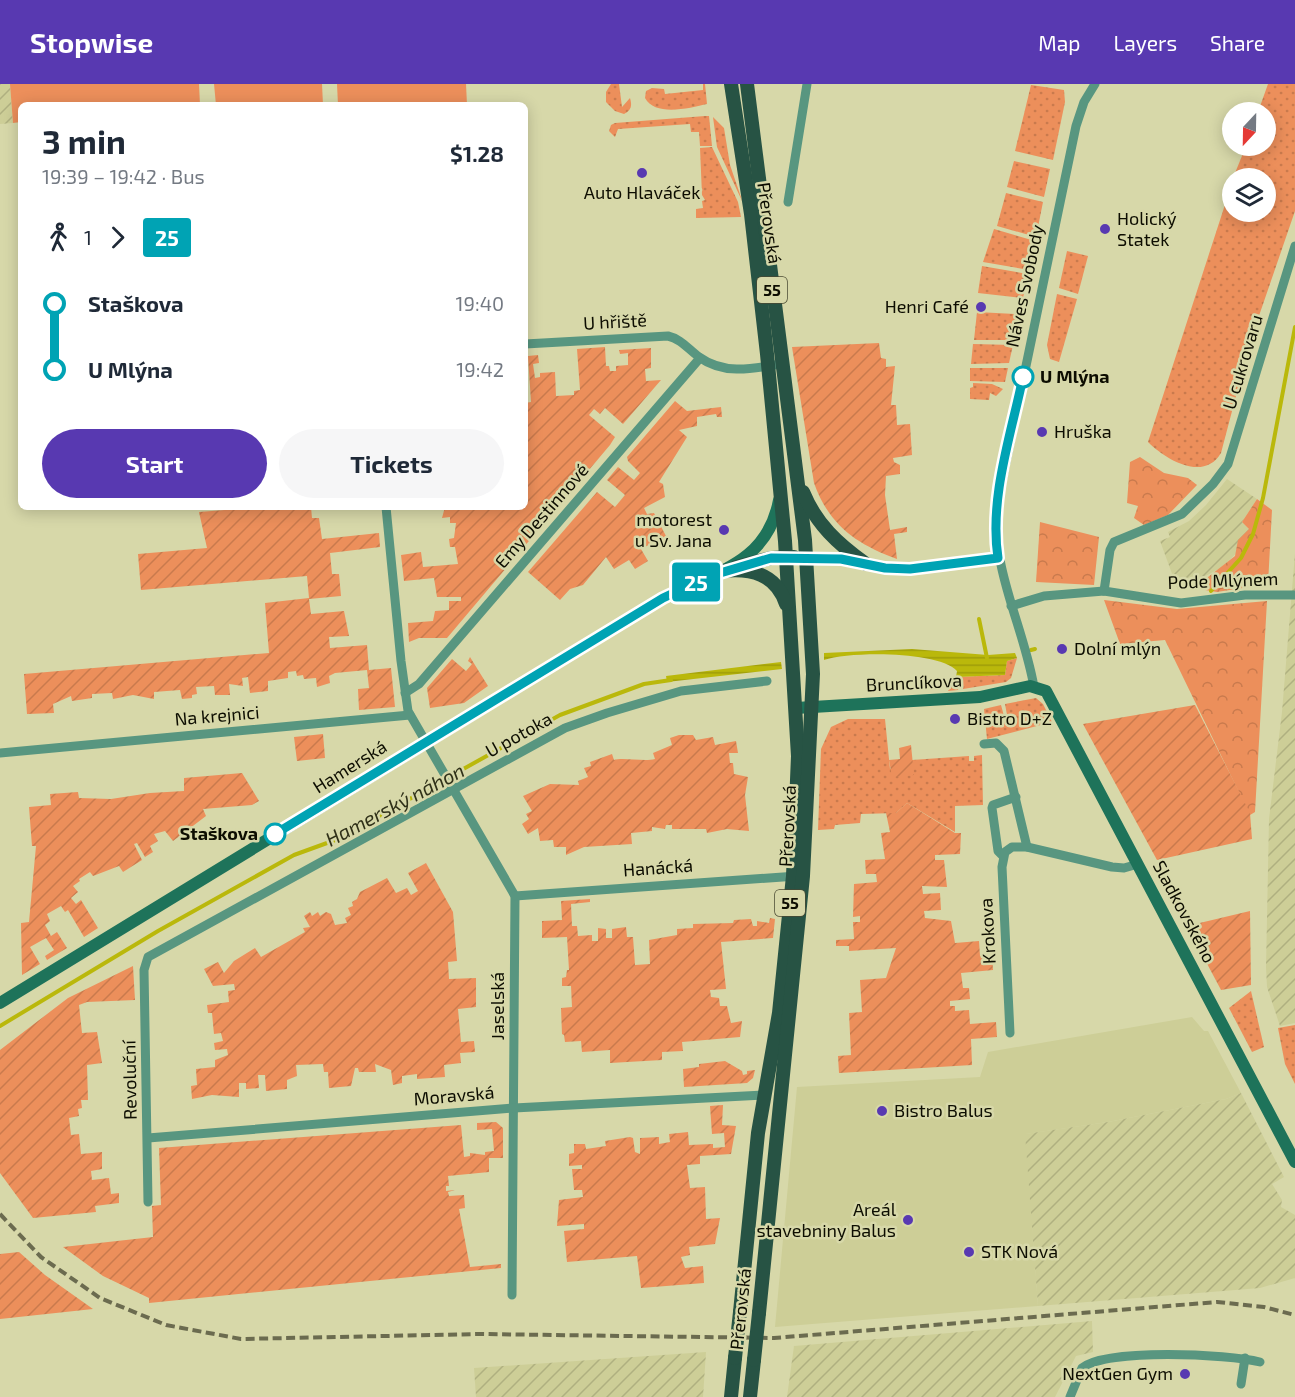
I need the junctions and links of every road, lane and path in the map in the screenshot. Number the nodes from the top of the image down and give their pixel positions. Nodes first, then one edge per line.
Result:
1 (732, 84) edge
2 (747, 84) edge
3 (807, 84) edge
4 (1082, 84) edge
5 (1095, 84) edge
6 (1088, 94) junction
7 (788, 202) dead end
8 (1295, 246) edge
9 (528, 344) edge
10 (700, 358) junction
11 (774, 365) junction
12 (797, 473) junction
13 (781, 493) junction
14 (386, 510) edge
15 (786, 557) junction
16 (805, 557) junction
17 (998, 558) junction
18 (866, 564) junction
19 (723, 571) junction
20 (1104, 591) junction
21 (1295, 595) edge
22 (1011, 606) junction
23 (790, 620) junction
24 (767, 681) dead end
25 (1034, 687) junction
26 (405, 693) junction
27 (812, 707) junction
28 (796, 708) junction
29 (410, 715) junction
30 (427, 741) junction
31 (984, 744) dead end
32 (0, 753) edge
33 (453, 788) junction
34 (1016, 797) junction
35 (1027, 847) junction
36 (1003, 856) junction
37 (1138, 864) junction
38 (798, 876) junction
39 (515, 896) junction
40 (148, 957) joint
41 (0, 1003) edge
42 (1010, 1033) dead end
43 (764, 1095) junction
44 (514, 1108) junction
45 (148, 1138) junction
46 (1295, 1162) edge
47 (148, 1202) dead end
48 (512, 1295) dead end
49 (1245, 1358) junction
50 (1260, 1362) dead end
51 (1241, 1384) dead end
52 (731, 1397) edge
53 (750, 1397) edge
54 (1070, 1397) edge

1 - 11 main road, Přerovská / 55
2 - 11 main road, Přerovská / 55
3 - 7 street
4 - 6 street
5 - 6 street, Náves Svobody
6 - 17 street, Náves Svobody
8 - 20 street, U cukrovaru
9 - 10 street, U hřiště
10 - 11 street
10 - 26 street, Emy Destinnové
11 - 12 main road, Přerovská / 55
11 - 13 main road, Přerovská / 55
12 - 16 main road, Přerovská / 55
12 - 18 main road
13 - 15 main road, Přerovská / 55
13 - 19 street, Hamerská
14 - 26 street
15 - 16 main road
15 - 19 main road
15 - 23 main road, Přerovská / 55
16 - 18 street
16 - 27 main road, Přerovská / 55
17 - 18 street
17 - 22 street, Náves Svobody
19 - 23 main road
19 - 30 street, Hamerská
20 - 21 street, Pode Mlýnem
20 - 22 street, Pode Mlýnem
22 - 25 street, Náves Svobody
23 - 28 main road, Přerovská / 55
24 - 33 street, U potoka
25 - 27 street, Brunclíkova
25 - 37 street, Sladkovského
26 - 29 street
27 - 28 street, Brunclíkova
27 - 38 main road, Přerovská / 55
28 - 38 main road, Přerovská / 55
29 - 30 street
29 - 32 street, Na krejnici
30 - 33 street
30 - 41 street, Hamerská
31 - 34 street
33 - 39 street
33 - 40 street, U potoka
34 - 35 street
34 - 36 street, Krokova
35 - 36 street
35 - 37 street
36 - 42 street, Krokova
37 - 46 street, Sladkovského
38 - 39 street, Hanácká
38 - 43 main road, Přerovská / 55
38 - 53 main road, Přerovská / 55, bridge
39 - 44 street, Jaselská
40 - 45 street, Revoluční
43 - 44 street, Moravská
43 - 52 main road, Přerovská / 55, bridge
44 - 45 street, Moravská
44 - 48 street, Jaselská
45 - 47 street, Revoluční
49 - 50 street
49 - 51 street
49 - 54 street

